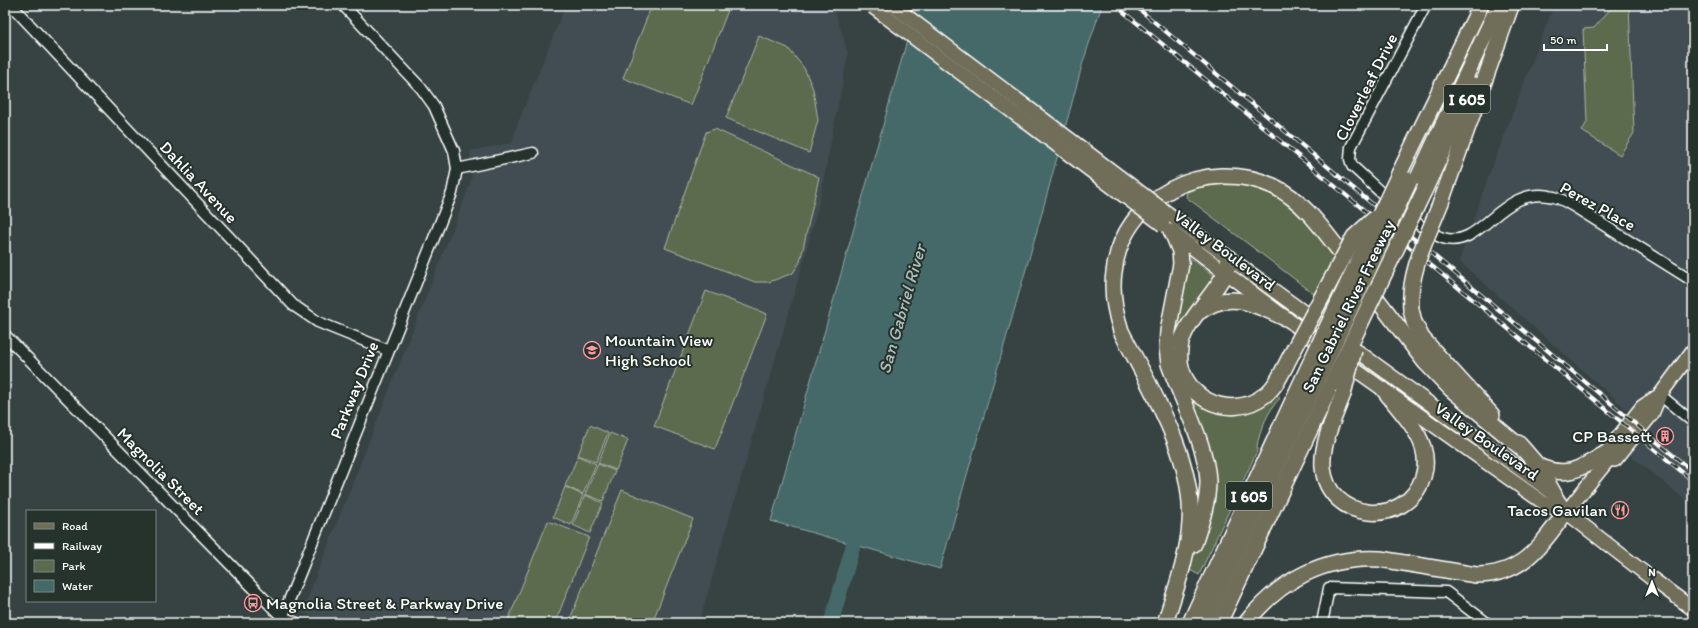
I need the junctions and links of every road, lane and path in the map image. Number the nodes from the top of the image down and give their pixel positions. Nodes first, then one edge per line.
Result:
1 (10, 5) edge
2 (343, 5) edge
3 (892, 5) edge
4 (1426, 5) edge
5 (1481, 5) edge
6 (1492, 5) edge
7 (1507, 5) edge
8 (872, 6) edge
9 (533, 153) dead end
10 (457, 169) junction
11 (1412, 182) junction
12 (1380, 214) junction
13 (1168, 224) junction
14 (1443, 238) joint
15 (1228, 257) junction
16 (1226, 273) junction
17 (1693, 281) edge
18 (1364, 313) junction
19 (1196, 314) junction
20 (1285, 318) junction
21 (5, 335) edge
22 (387, 350) junction
23 (1693, 350) edge
24 (1320, 377) junction
25 (1384, 390) junction
26 (1660, 395) junction
27 (1693, 422) edge
28 (1525, 451) junction
29 (1608, 456) junction
30 (1538, 466) junction
31 (1554, 494) junction
32 (1566, 512) junction
33 (1174, 594) junction
34 (1693, 609) edge
35 (281, 620) edge
36 (1482, 622) edge
37 (297, 623) edge
38 (1165, 623) edge
39 (1190, 623) edge
40 (1203, 623) edge
41 (1209, 623) edge
42 (1219, 623) edge
43 (1246, 623) edge
44 (1322, 623) edge

1 - 22 street, Dahlia Avenue
2 - 10 street
3 - 13 main road, Valley Boulevard, bridge
4 - 14 street, Cloverleaf Drive
5 - 11 highway, San Gabriel River Freeway / I 605
6 - 11 highway
7 - 11 highway, San Gabriel River Freeway / I 605
7 - 28 highway, bridge
8 - 13 main road, Valley Boulevard, bridge
9 - 10 street
10 - 22 street, Parkway Drive
11 - 12 highway, San Gabriel River Freeway / I 605, bridge
11 - 18 highway, San Gabriel River Freeway / I 605, bridge
11 - 24 highway, bridge
12 - 19 highway, bridge
12 - 24 highway, San Gabriel River Freeway / I 605, bridge
13 - 15 main road, Valley Boulevard
13 - 16 main road, Valley Boulevard
13 - 33 highway
14 - 17 street, Perez Place
15 - 16 highway
15 - 31 main road, Valley Boulevard
16 - 19 highway
16 - 20 main road, Valley Boulevard
18 - 24 highway, San Gabriel River Freeway / I 605, bridge
18 - 25 highway, bridge
19 - 20 highway
20 - 25 main road, Valley Boulevard
21 - 35 street, Magnolia Street
22 - 35 street, Parkway Drive
23 - 26 main road
24 - 39 highway, San Gabriel River Freeway / I 605
24 - 40 highway
24 - 41 highway
24 - 42 highway, San Gabriel River Freeway / I 605
25 - 32 main road, Valley Boulevard
26 - 27 street
26 - 29 main road
28 - 30 highway
28 - 33 highway
29 - 30 highway
29 - 32 main road
30 - 31 highway
31 - 32 main road, Valley Boulevard
32 - 34 main road, Valley Boulevard
32 - 43 highway
33 - 38 highway
35 - 37 street, Magnolia Street
36 - 44 street

